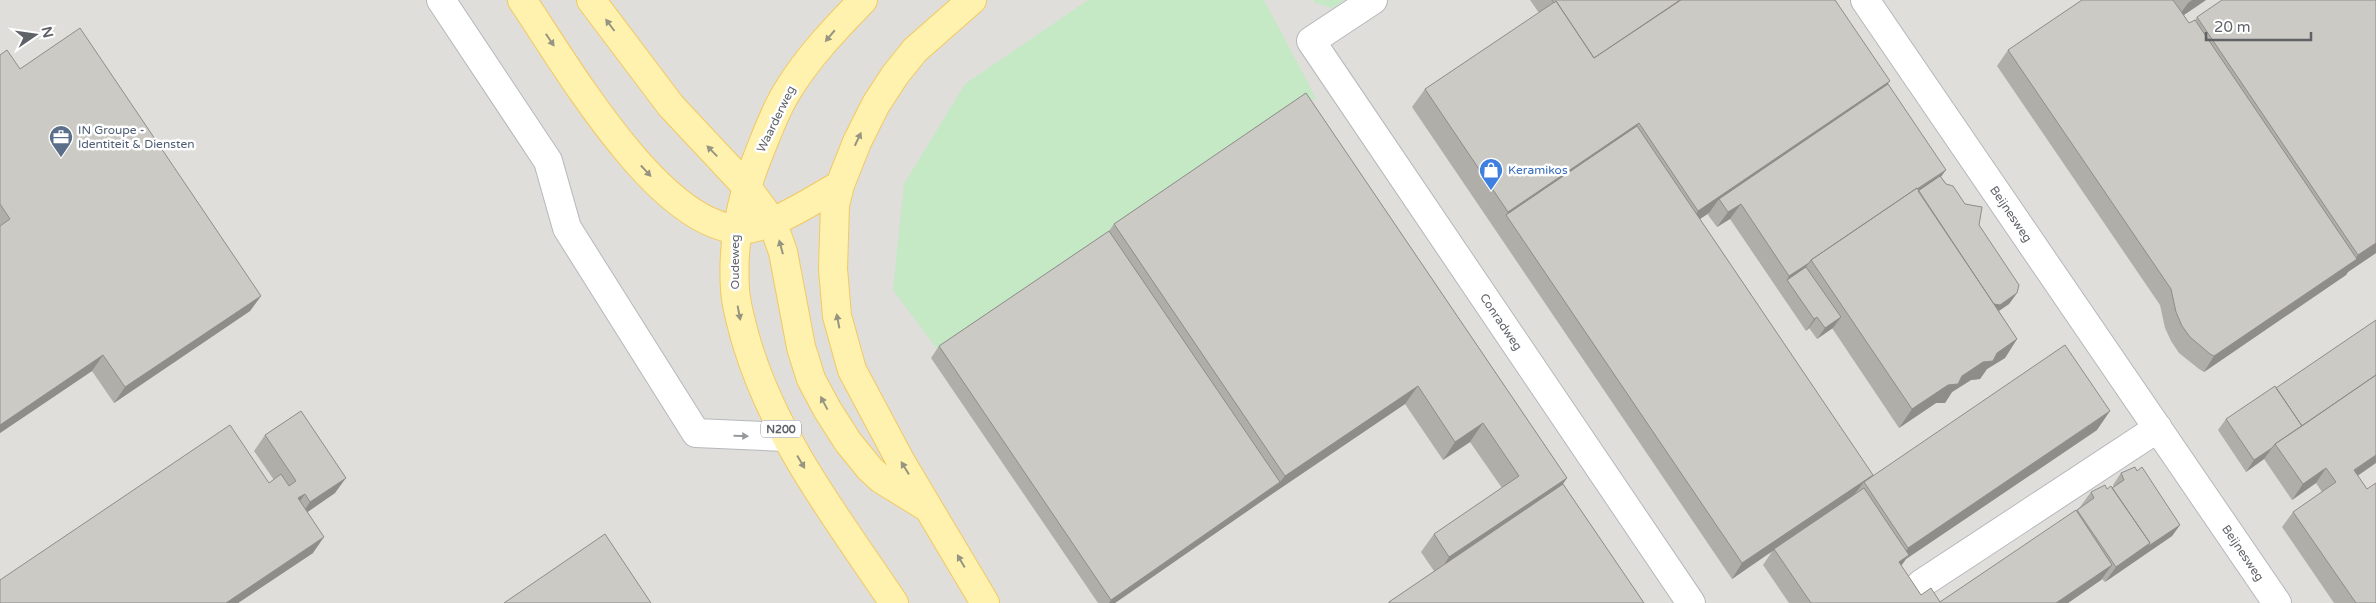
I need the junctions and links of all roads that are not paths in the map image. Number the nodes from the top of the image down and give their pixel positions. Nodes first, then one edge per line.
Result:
1 (441, 0) edge
2 (522, 0) edge
3 (591, 0) edge
4 (863, 0) edge
5 (972, 0) edge
6 (1373, 0) edge
7 (1865, 0) edge
8 (840, 185) junction
9 (746, 186) junction
10 (772, 221) junction
11 (737, 230) junction
12 (2158, 428) junction
13 (786, 437) junction
14 (930, 509) junction
15 (1921, 584) dead end
16 (894, 603) edge
17 (985, 603) edge
18 (1692, 603) edge
19 (2277, 603) edge

1 -> 13 street
2 -> 11 main road, Oudeweg
9 -> 3 main road
4 -> 9 main road, Waarderweg
8 -> 5 main road
6 - 18 street, Conradweg
7 - 12 street, Beijnesweg
8 - 10 main road
14 -> 8 main road
9 - 10 main road
9 - 11 main road, Waarderweg
10 - 11 main road
14 -> 10 main road
11 -> 13 main road, Oudeweg / N200
12 - 15 street
12 - 19 street, Beijnesweg
13 -> 16 main road, Oudeweg / N200
17 -> 14 main road

